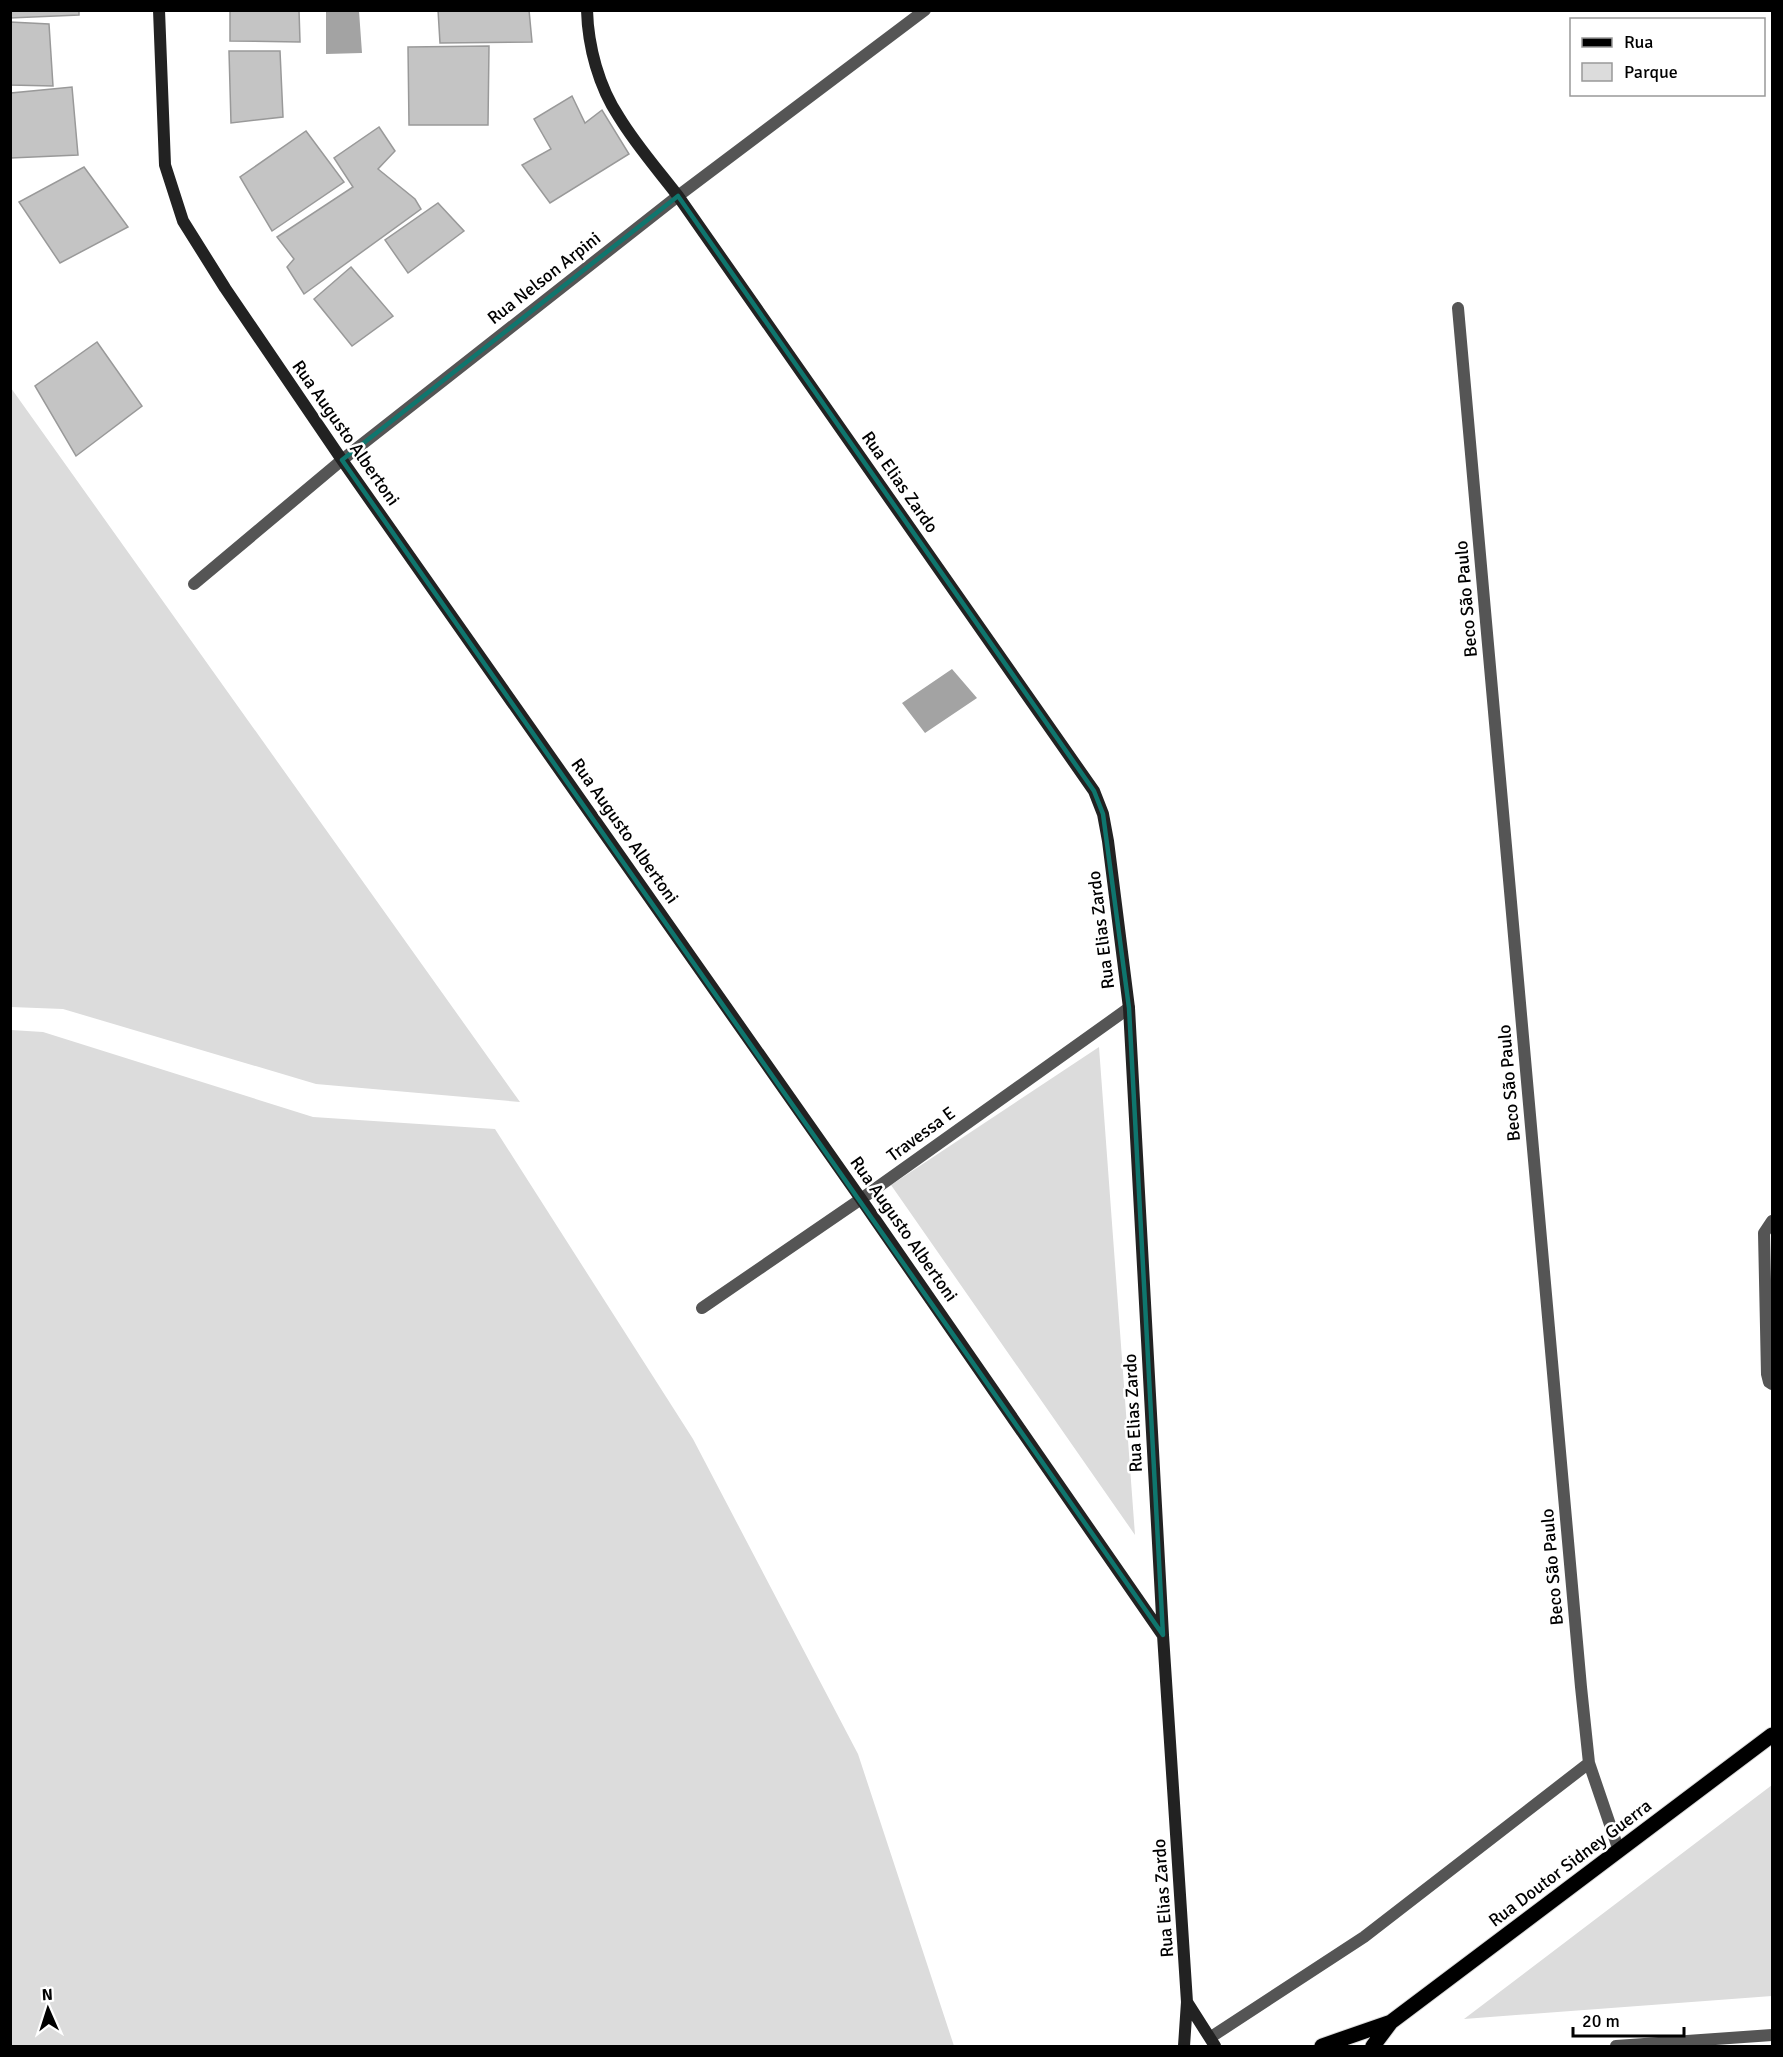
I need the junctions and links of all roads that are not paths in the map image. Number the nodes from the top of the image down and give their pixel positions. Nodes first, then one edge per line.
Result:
1 (159, 10) edge
2 (587, 10) edge
3 (925, 10) edge
4 (678, 196) junction
5 (1458, 308) dead end
6 (342, 460) junction
7 (194, 584) dead end
8 (1129, 1008) junction
9 (861, 1199) junction
10 (1773, 1221) edge
11 (702, 1308) dead end
12 (1773, 1384) edge
13 (1163, 1635) junction
14 (1773, 1736) edge
15 (1589, 1764) junction
16 (1619, 1851) junction
17 (1187, 2002) junction
18 (1391, 2022) junction
19 (1773, 2035) edge
20 (1213, 2042) edge
21 (1184, 2046) edge
22 (1322, 2046) edge
23 (1373, 2046) edge
24 (1616, 2046) edge

1 - 6 street, Rua Augusto Albertoni
2 - 4 street, Rua Elias Zardo
3 - 4 street, Rua Nelson Arpini
4 - 6 street, Rua Nelson Arpini
4 - 8 street, Rua Elias Zardo
5 - 15 street, Beco São Paulo
6 - 7 street, Rua Nelson Arpini
6 - 9 street, Rua Augusto Albertoni
8 - 9 street, Travessa E
8 - 13 street, Rua Elias Zardo
9 - 11 street, Travessa E
9 - 13 street, Rua Augusto Albertoni
10 - 12 street
13 - 17 street, Rua Elias Zardo
14 - 16 main road, Rua Doutor Sidney Guerra
15 - 16 street, Beco São Paulo
15 - 20 street
16 - 18 main road, Rua Doutor Sidney Guerra
17 - 20 street
17 - 21 street, Rua Elias Zardo
18 - 22 main road, Rua Doutor Sidney Guerra
18 - 23 main road, Rua Doutor Sidney Guerra
19 - 24 street

